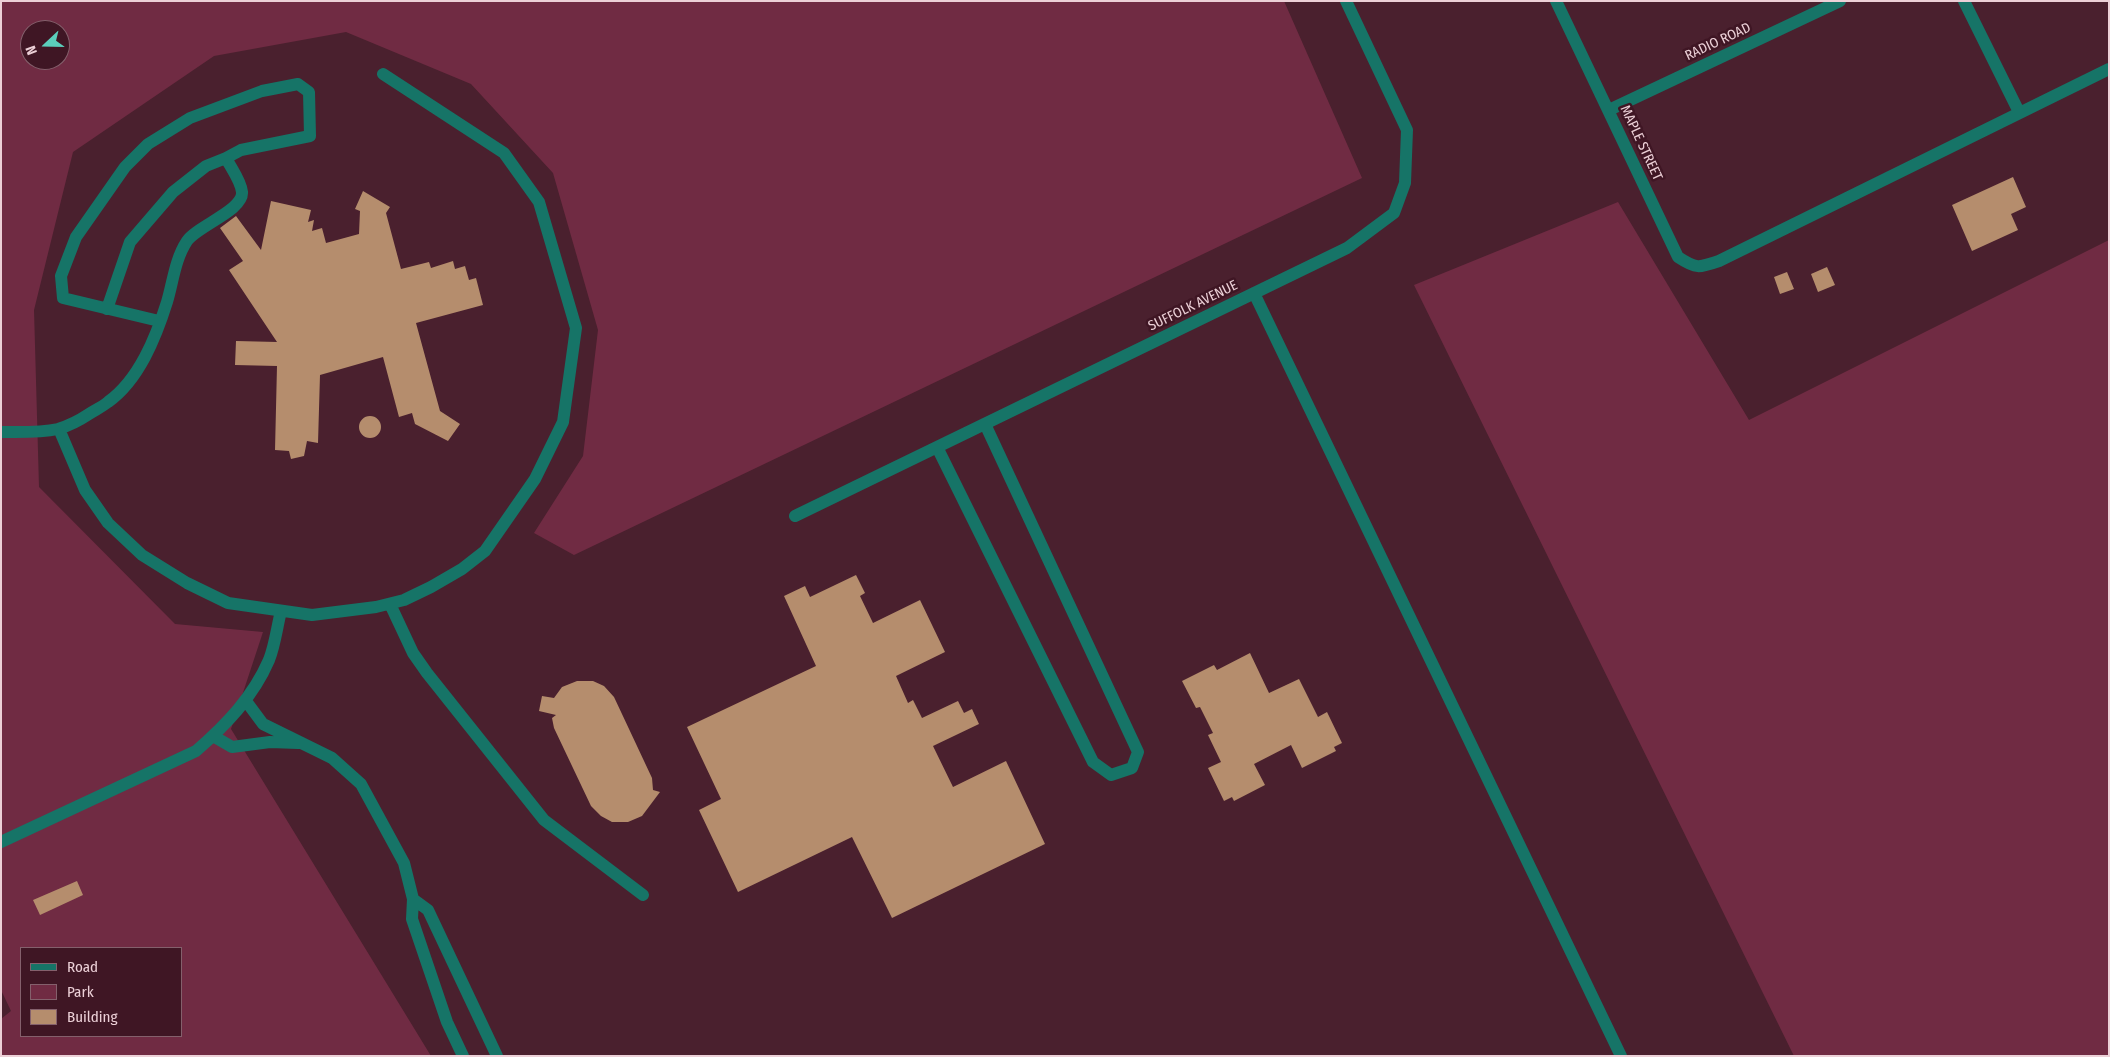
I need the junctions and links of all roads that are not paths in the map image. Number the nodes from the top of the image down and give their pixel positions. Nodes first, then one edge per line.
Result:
1 (1346, 1) edge
2 (1556, 1) edge
3 (1840, 1) edge
4 (1964, 1) edge
5 (2109, 69) edge
6 (383, 74) dead end
7 (1609, 110) junction
8 (2019, 112) junction
9 (226, 158) junction
10 (1254, 293) junction
11 (107, 309) junction
12 (159, 321) junction
13 (984, 424) junction
14 (59, 428) junction
15 (1, 432) edge
16 (937, 447) junction
17 (795, 516) dead end
18 (390, 604) junction
19 (281, 611) junction
20 (246, 701) junction
21 (213, 736) junction
22 (303, 743) junction
23 (1, 842) edge
24 (643, 895) dead end
25 (413, 899) junction
26 (463, 1056) edge
27 (497, 1056) edge
28 (1621, 1056) edge

1 - 10 street, SUFFOLK AVENUE
2 - 7 street, MAPLE STREET
3 - 7 street, RADIO ROAD
4 - 8 street
5 - 8 street, MAPLE STREET
6 - 18 street
7 - 8 street, MAPLE STREET
9 - 11 street
9 - 11 street
9 - 12 street
10 - 13 street, SUFFOLK AVENUE
10 - 28 street
11 - 12 street
12 - 14 street
13 - 16 street, SUFFOLK AVENUE
13 - 16 street
14 - 15 street
14 - 19 street
16 - 17 street, SUFFOLK AVENUE
18 - 19 street
18 - 24 street
19 - 20 street
20 - 21 street
20 - 22 street
21 - 22 street
21 - 23 street
22 - 25 street
25 - 26 street
25 - 27 street

